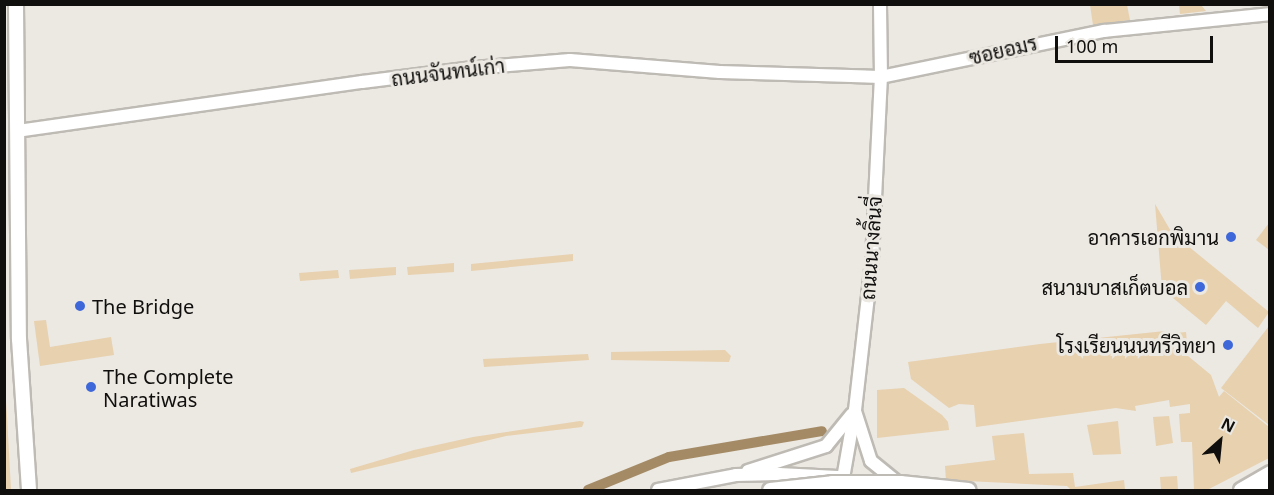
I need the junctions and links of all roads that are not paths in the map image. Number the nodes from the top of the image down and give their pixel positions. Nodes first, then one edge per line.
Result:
1 (16, 4) edge
2 (880, 4) edge
3 (1269, 14) edge
4 (881, 77) junction
5 (17, 131) junction
6 (855, 410) junction
7 (1269, 473) edge
8 (736, 475) junction
9 (843, 484) edge
10 (902, 485) junction
11 (1269, 487) edge
12 (29, 490) edge
13 (658, 490) edge
14 (770, 490) edge
15 (930, 490) edge
16 (968, 490) edge
17 (1241, 490) edge
18 (1258, 490) edge

1 - 5 main road
2 - 4 street, ถนนนางลิ้นจี่
3 - 4 street, ซอยอมร
4 - 5 street, ถนนจันทน์เก่า
4 - 6 street, ถนนนางลิ้นจี่
5 - 12 main road
6 - 8 street
6 - 9 street, ถนนนางลิ้นจี่
6 - 10 street
7 - 17 main road
8 - 9 street
8 - 13 street
9 - 10 street
10 - 15 street
11 - 18 highway
14 - 16 highway, bridge

